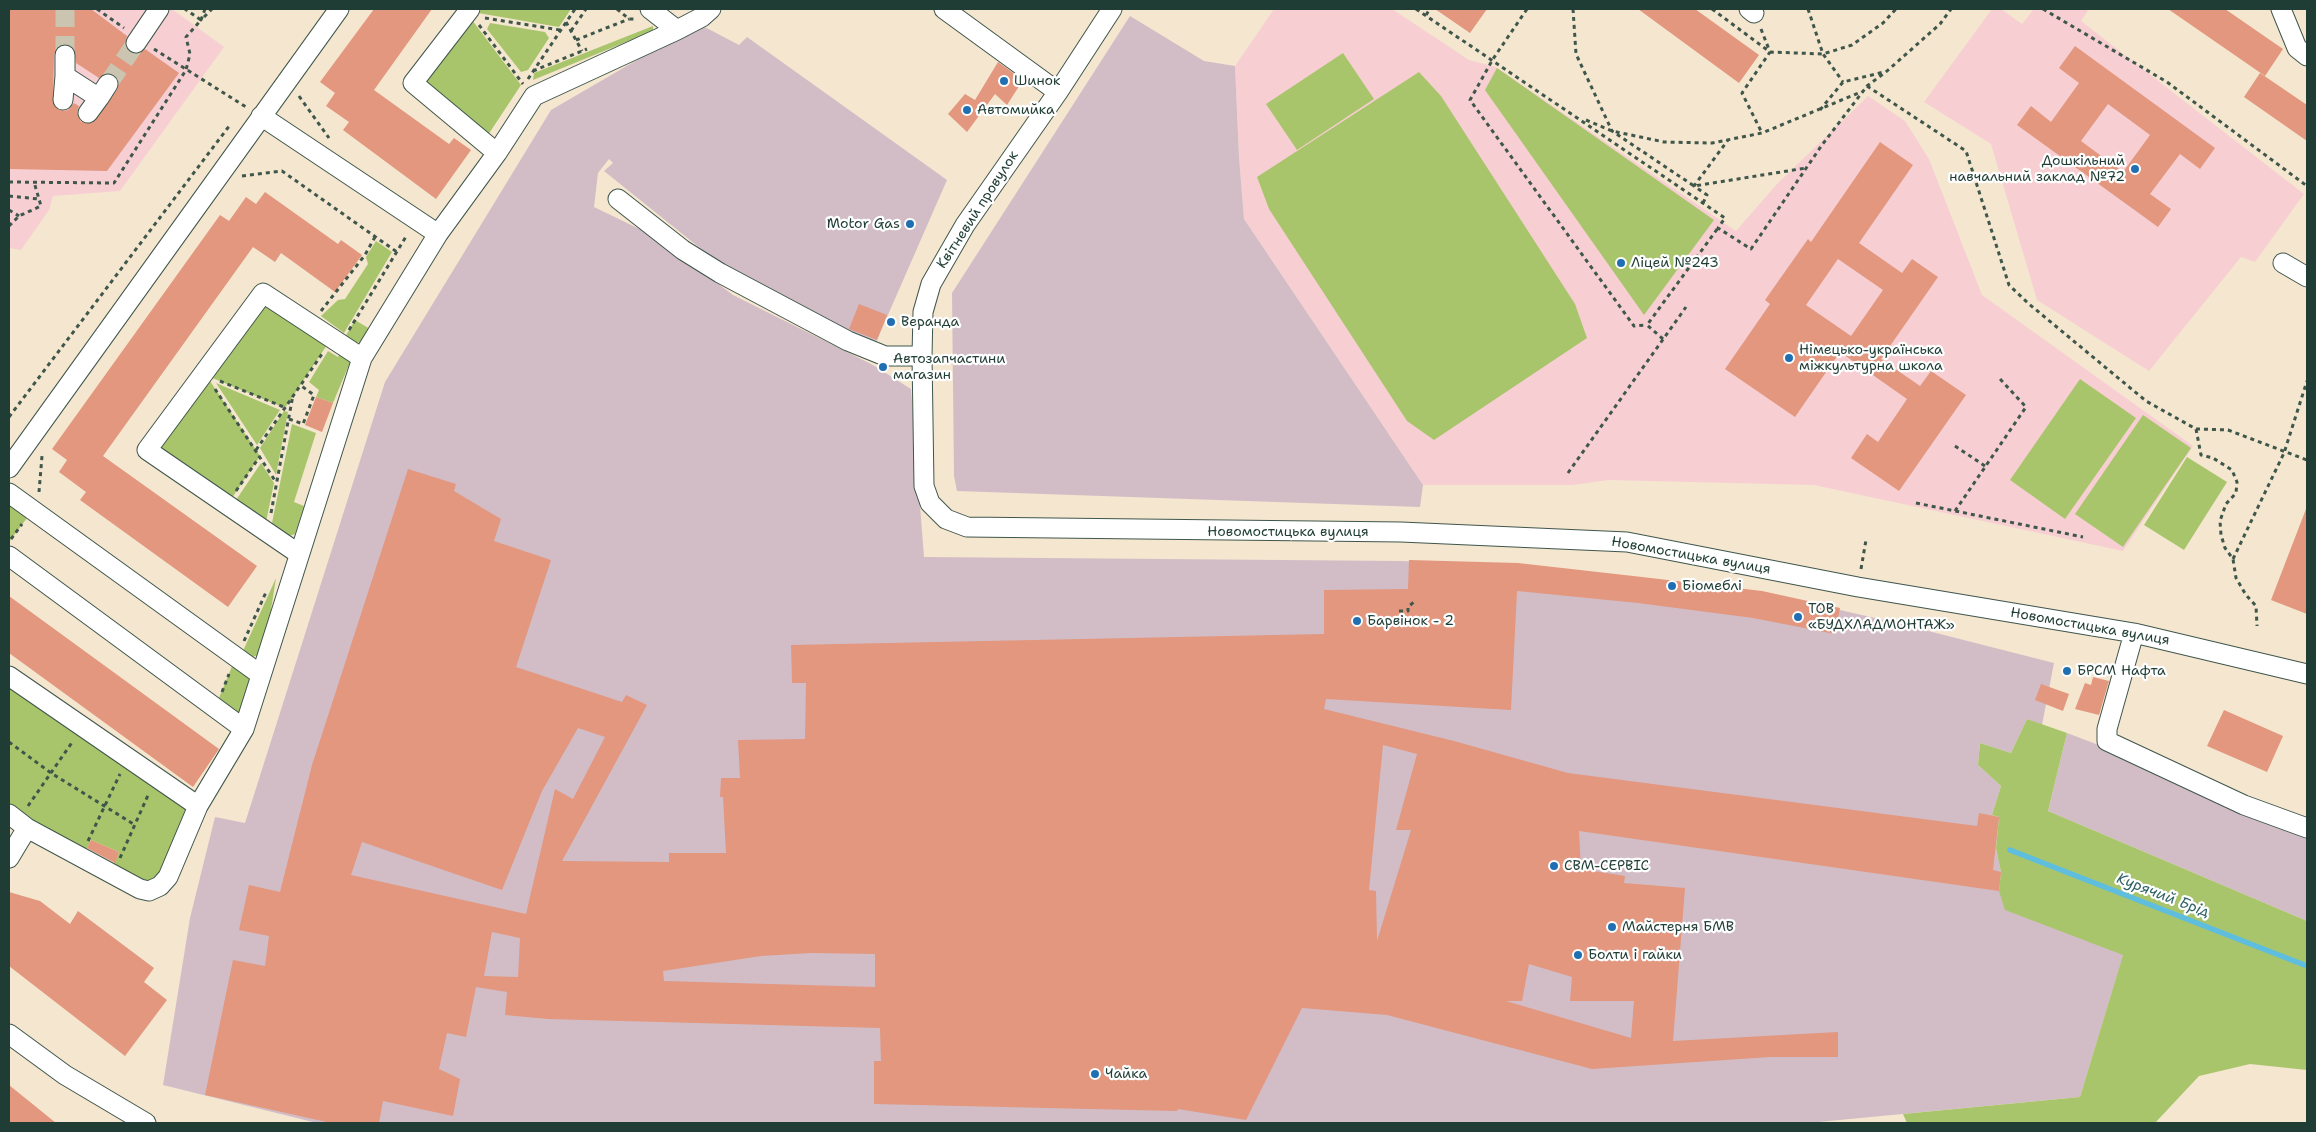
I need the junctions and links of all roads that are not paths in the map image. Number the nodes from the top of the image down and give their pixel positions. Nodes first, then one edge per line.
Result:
1 (159, 9) edge
2 (339, 9) edge
3 (650, 9) edge
4 (711, 9) edge
5 (1112, 9) edge
6 (2281, 9) edge
7 (941, 11) edge
8 (477, 16) edge
9 (677, 30) junction
10 (138, 41) tunnel mouth
11 (65, 55) tunnel mouth
12 (2307, 56) edge
13 (65, 76) junction
14 (1058, 92) junction
15 (99, 98) dead end
16 (64, 100) dead end
17 (261, 116) junction
18 (497, 153) junction
19 (618, 199) dead end
20 (438, 234) junction
21 (2283, 263) dead end
22 (2307, 277) edge
23 (922, 356) junction
24 (362, 358) junction
25 (9, 468) edge
26 (9, 493) edge
27 (946, 519) joint
28 (299, 554) junction
29 (9, 556) edge
30 (2134, 633) junction
31 (2307, 674) edge
32 (260, 675) junction
33 (9, 676) edge
34 (244, 729) junction
35 (198, 806) junction
36 (18, 811) edge
37 (27, 828) junction
38 (2307, 828) edge
39 (9, 858) edge
40 (9, 1034) edge
41 (146, 1123) edge

1 - 10 street
2 - 17 street
3 - 9 street
4 - 9 street
5 - 14 street, Квітневий провулок
6 - 12 street
7 - 14 street
8 - 18 street
9 - 18 street
11 - 13 street
13 - 15 street
13 - 16 street
14 - 23 street, Квітневий провулок
17 - 20 street
17 - 25 street
18 - 20 street
19 - 23 street
20 - 24 street
21 - 22 street
23 - 27 street, Квітневий провулок
24 - 28 street
24 - 28 street
26 - 32 street
27 - 30 street, Новомостицька вулиця
28 - 32 street
29 - 34 street
30 - 31 street, Новомостицька вулиця
30 - 38 street
32 - 34 street
33 - 35 street
34 - 35 street
35 - 37 street
36 - 37 street
37 - 39 street
40 - 41 street

